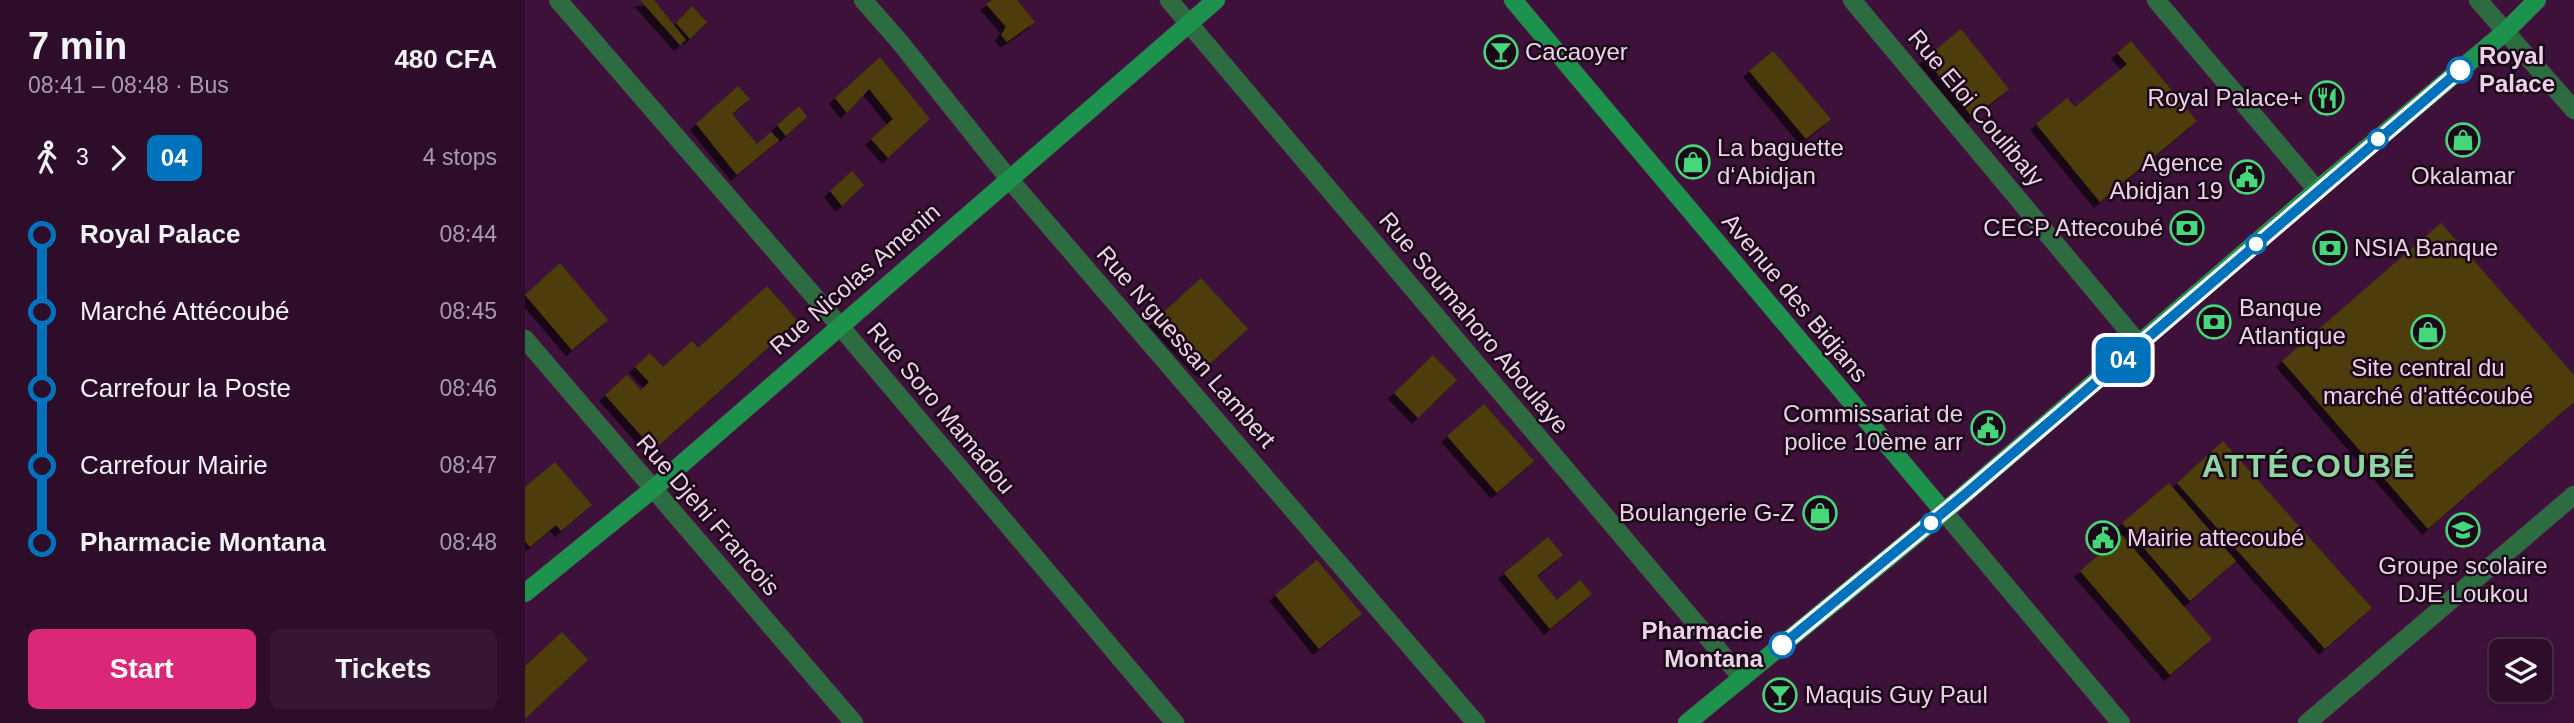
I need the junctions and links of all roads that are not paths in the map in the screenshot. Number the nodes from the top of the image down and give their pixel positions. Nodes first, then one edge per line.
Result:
1 (558, 0) edge
2 (863, 0) edge
3 (1169, 0) edge
4 (1216, 0) edge
5 (1513, 0) edge
6 (1852, 0) edge
7 (2156, 0) edge
8 (2478, 0) edge
9 (2537, 0) edge
10 (1188, 23) junction
11 (2505, 32) junction
12 (2574, 110) edge
13 (1009, 179) junction
14 (2317, 190) junction
15 (839, 325) junction
16 (525, 339) edge
17 (2140, 345) junction
18 (653, 489) junction
19 (2574, 495) edge
20 (1944, 512) junction
21 (525, 593) edge
22 (1742, 678) junction
23 (854, 723) edge
24 (1175, 723) edge
25 (1476, 723) edge
26 (1687, 723) edge
27 (2121, 723) edge
28 (2307, 723) edge

1 - 15 street, Rue Soro Mamadou
2 - 13 street, Rue N'guessan Lambert
3 - 10 street, Rue Soumahoro Aboulaye
4 - 10 street, Rue Nicolas Amenin
5 - 20 street, Avenue des Bidjans
6 - 17 street, Rue Eloi Coulibaly
7 - 14 street
8 - 11 street
9 - 11 street
10 - 13 street, Rue Nicolas Amenin
10 - 22 street, Rue Soumahoro Aboulaye
11 - 12 street
11 - 14 street
13 - 15 street, Rue Nicolas Amenin
13 - 25 street, Rue N'guessan Lambert
14 - 17 street
15 - 18 street, Rue Nicolas Amenin
15 - 24 street, Rue Soro Mamadou
16 - 18 street, Rue Djehi Francois
17 - 20 street
18 - 21 street, Rue Nicolas Amenin
18 - 23 street, Rue Djehi Francois
19 - 28 street
20 - 22 street
20 - 27 street, Avenue des Bidjans
22 - 26 street

